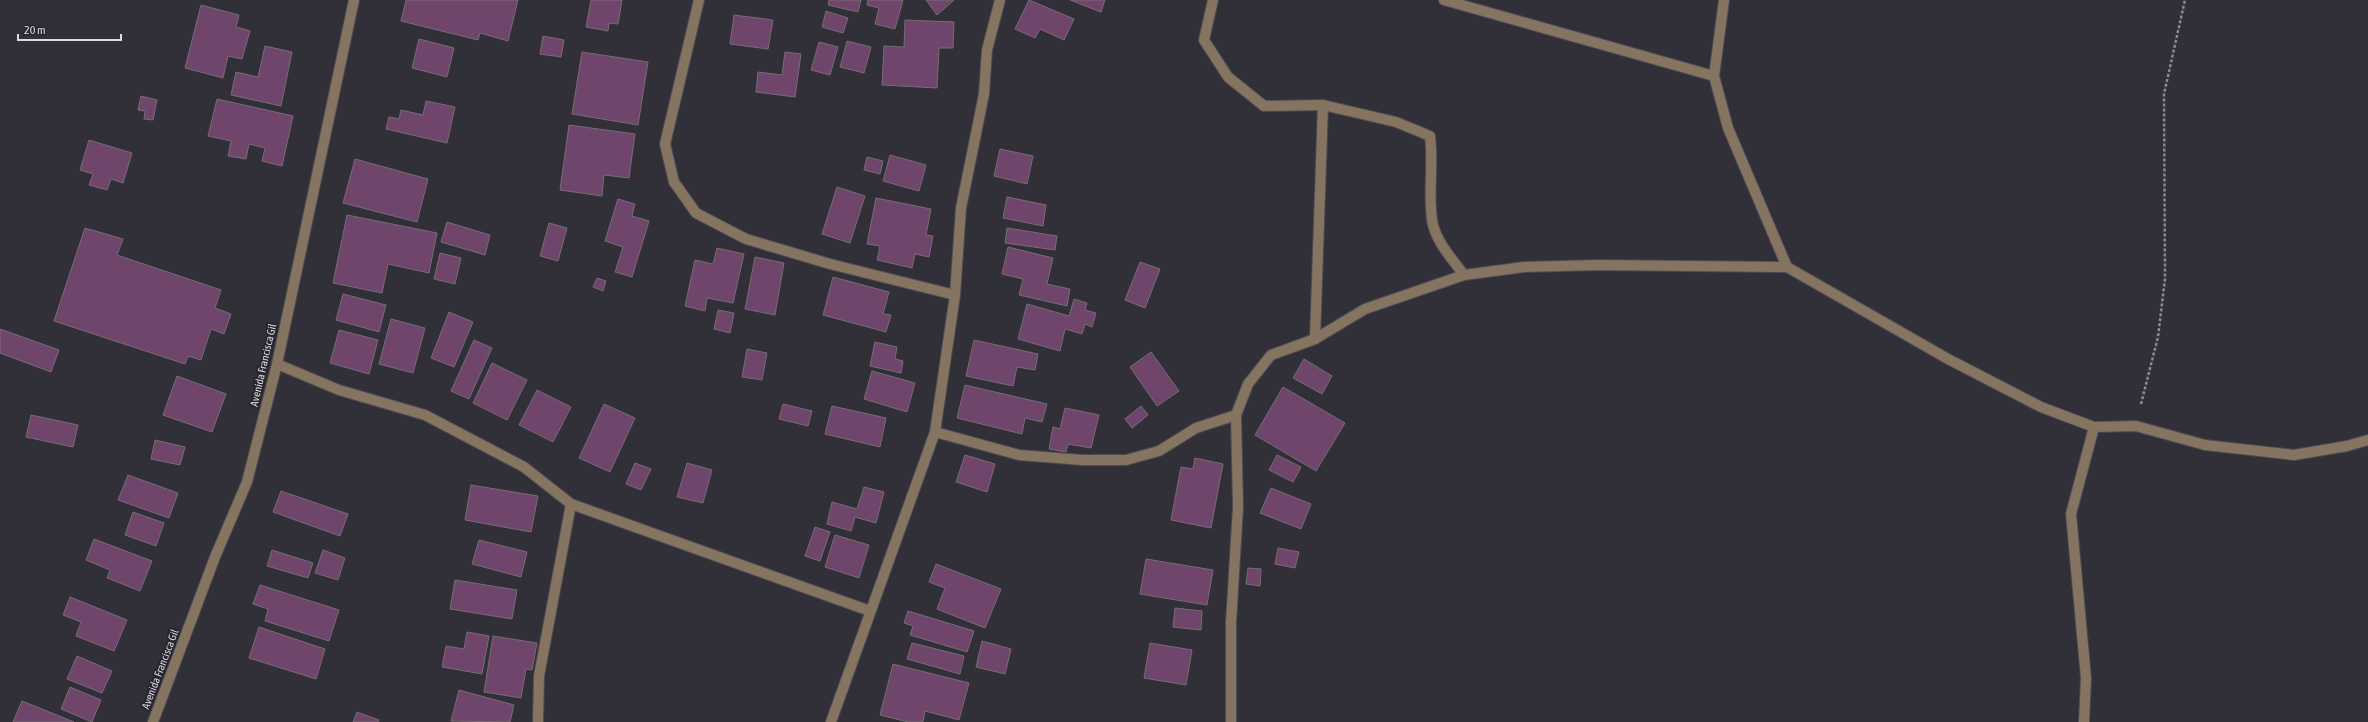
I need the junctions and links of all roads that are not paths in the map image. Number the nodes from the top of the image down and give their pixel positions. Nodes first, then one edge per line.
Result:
1 (354, 0) edge
2 (699, 0) edge
3 (1000, 0) edge
4 (1213, 0) edge
5 (1444, 0) edge
6 (1724, 0) edge
7 (1714, 76) junction
8 (1323, 105) junction
9 (1787, 267) junction
10 (1464, 275) junction
11 (955, 296) junction
12 (1314, 339) junction
13 (277, 364) junction
14 (1236, 415) junction
15 (2094, 427) junction
16 (934, 432) junction
17 (2368, 440) edge
18 (571, 504) junction
19 (870, 612) junction
20 (153, 722) edge
21 (538, 722) edge
22 (831, 722) edge
23 (1231, 722) edge
24 (2084, 722) edge

1 - 13 street, Avenida Francisca Gil
2 - 11 street
3 - 11 street
4 - 8 street
5 - 7 street
6 - 7 street
7 - 9 street
8 - 10 street
8 - 12 street
9 - 10 street
9 - 15 street
10 - 12 street
11 - 16 street
12 - 14 street
13 - 18 street
13 - 20 street, Avenida Francisca Gil
14 - 16 street
14 - 23 street
15 - 17 street
15 - 24 street
16 - 19 street
18 - 19 street
18 - 21 street
19 - 22 street

